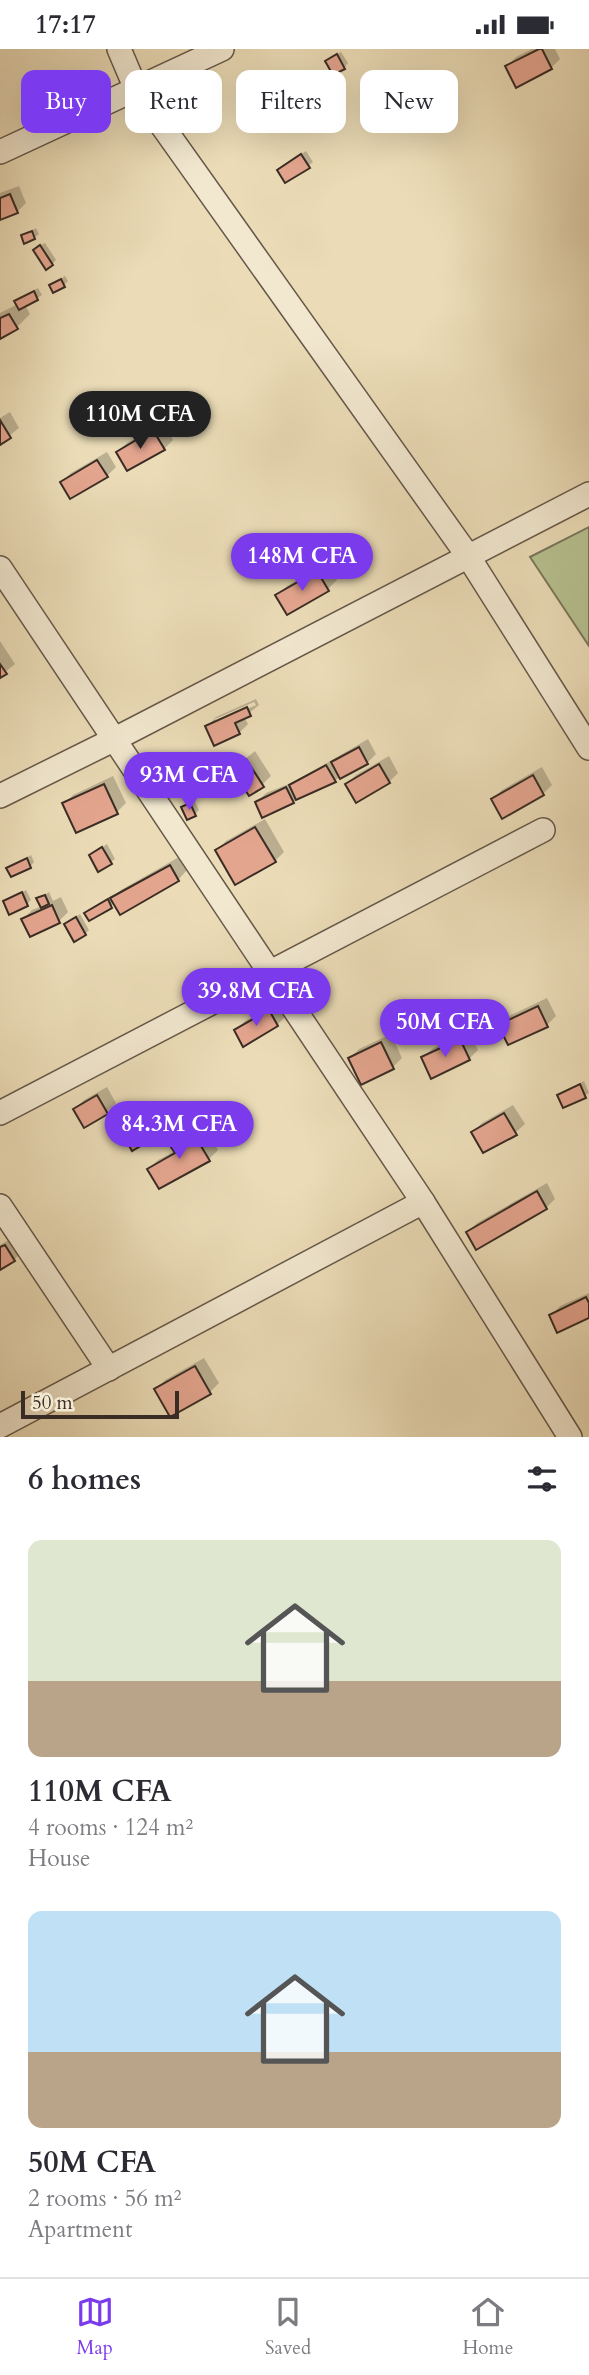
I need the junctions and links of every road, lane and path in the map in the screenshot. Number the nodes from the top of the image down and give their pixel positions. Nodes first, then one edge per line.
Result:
1 (120, 49) edge
2 (222, 49) edge
3 (128, 70) edge
4 (177, 70) edge
5 (125, 94) edge
6 (167, 133) edge
7 (0, 152) edge
8 (589, 494) edge
9 (468, 556) junction
10 (0, 568) edge
11 (113, 740) junction
12 (589, 748) edge
13 (0, 796) edge
14 (544, 830) dead end
15 (269, 973) junction
16 (0, 1113) edge
17 (423, 1202) junction
18 (0, 1206) edge
19 (109, 1369) junction
20 (0, 1426) edge
21 (570, 1437) edge

1 - 3 street
2 - 4 street
5 - 7 street
6 - 9 street
8 - 9 street
9 - 11 street
9 - 12 street
10 - 11 street
11 - 13 street
11 - 15 street
14 - 15 street
15 - 16 street
15 - 17 street
17 - 19 street
17 - 21 street
18 - 19 street
19 - 20 street

